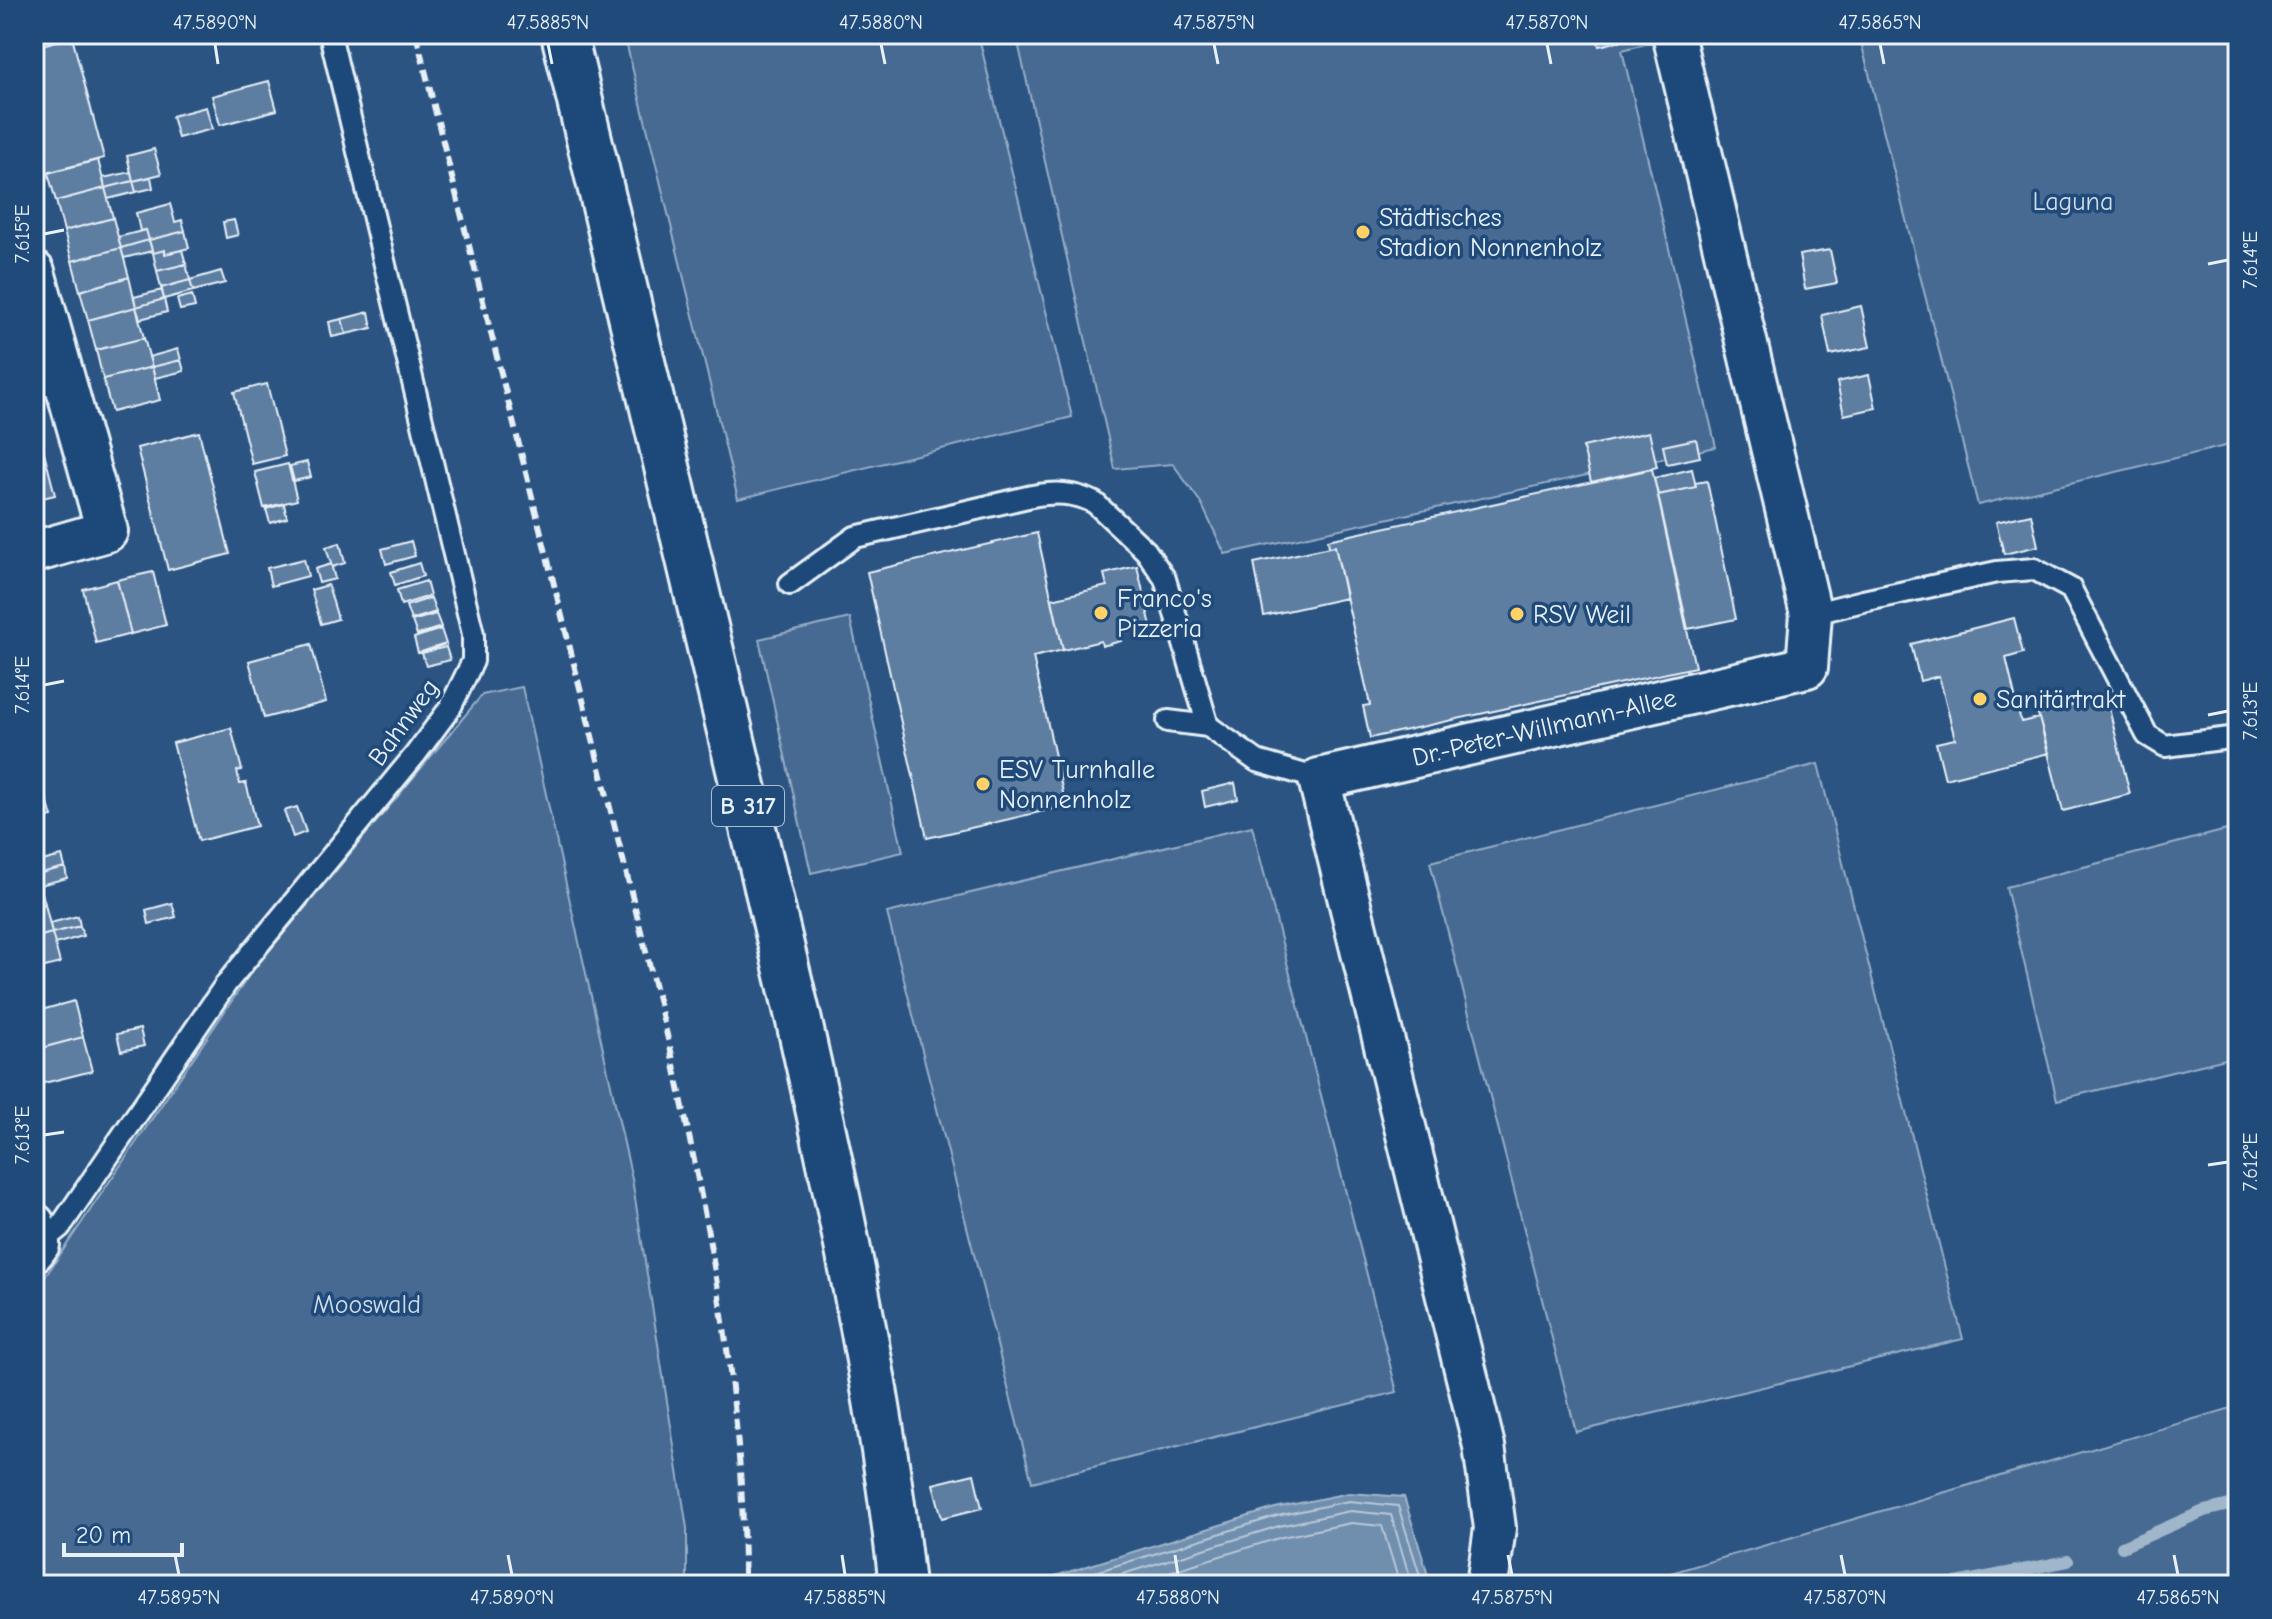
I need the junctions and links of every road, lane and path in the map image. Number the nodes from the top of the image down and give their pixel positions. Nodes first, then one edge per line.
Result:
1 (330, 34) edge
2 (564, 34) edge
3 (1673, 34) edge
4 (34, 272) edge
5 (49, 383) edge
6 (34, 552) edge
7 (790, 584) dead end
8 (1811, 614) junction
9 (1168, 721) dead end
10 (1208, 726) junction
11 (2238, 737) edge
12 (1319, 779) junction
13 (36, 1240) edge
14 (902, 1585) edge
15 (1487, 1585) edge

1 - 13 lane, Bahnweg
2 - 14 main road, B 317
3 - 8 street, Dr.-Peter-Willmann-Allee
4 - 5 street
5 - 6 street
7 - 10 lane
8 - 11 lane
8 - 12 street, Dr.-Peter-Willmann-Allee
9 - 10 lane
10 - 12 lane
12 - 15 street

